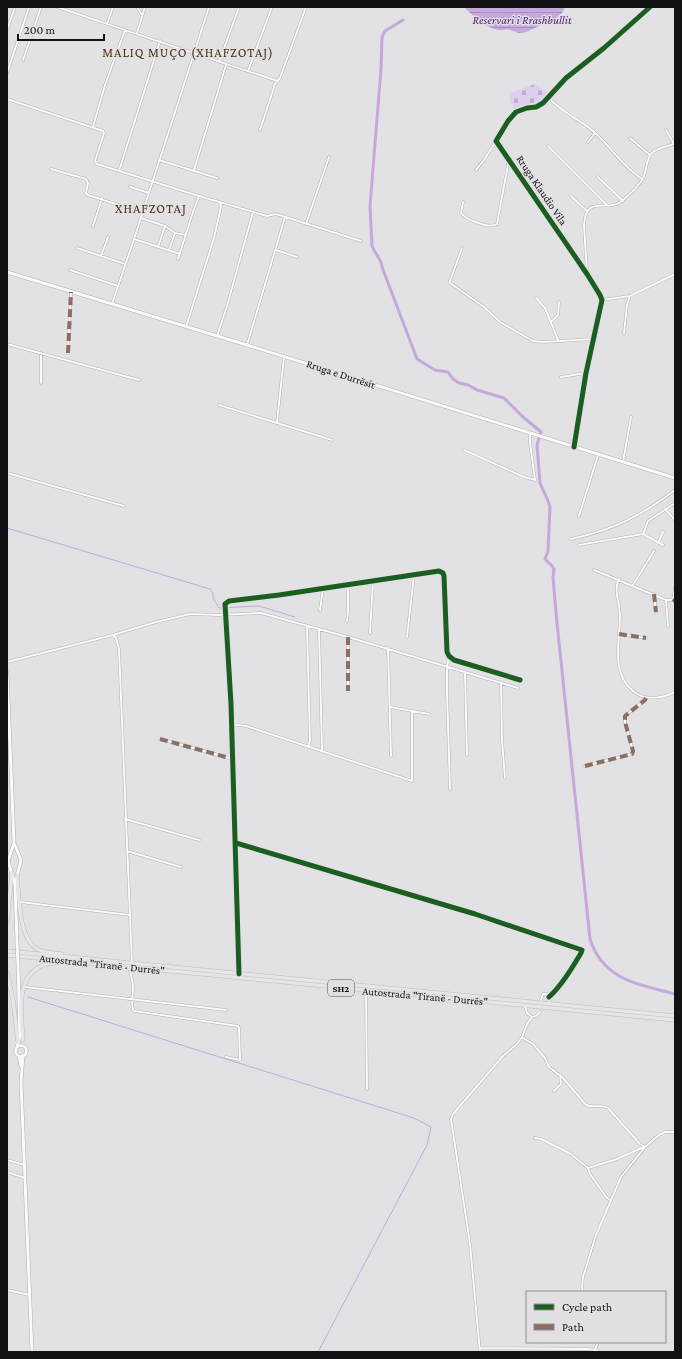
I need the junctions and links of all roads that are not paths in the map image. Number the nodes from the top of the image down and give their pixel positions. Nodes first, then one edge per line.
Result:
1 (15, 7) edge
2 (29, 7) edge
3 (41, 7) edge
4 (57, 7) edge
5 (113, 7) edge
6 (137, 7) edge
7 (144, 7) edge
8 (209, 7) edge
9 (239, 7) edge
10 (272, 7) edge
11 (306, 7) edge
12 (650, 7) edge
13 (142, 15) junction
14 (107, 24) junction
15 (7, 30) edge
16 (124, 30) junction
17 (137, 33) junction
18 (160, 41) junction
19 (193, 54) junction
20 (23, 60) dead end
21 (219, 62) junction
22 (226, 65) junction
23 (248, 71) junction
24 (7, 73) edge
25 (278, 81) junction
26 (548, 98) junction
27 (7, 99) edge
28 (93, 127) junction
29 (260, 130) dead end
30 (666, 130) dead end
31 (595, 134) junction
32 (630, 138) dead end
33 (496, 141) junction
34 (588, 142) dead end
35 (675, 144) edge
36 (548, 146) dead end
37 (650, 156) junction
38 (329, 157) dead end
39 (509, 159) junction
40 (159, 160) junction
41 (51, 168) dead end
42 (194, 170) junction
43 (476, 170) dead end
44 (119, 171) junction
45 (598, 177) dead end
46 (217, 178) dead end
47 (642, 179) junction
48 (152, 182) junction
49 (130, 187) dead end
50 (149, 193) junction
51 (199, 196) junction
52 (571, 196) dead end
53 (102, 198) junction
54 (623, 201) junction
55 (220, 202) junction
56 (463, 202) dead end
57 (607, 205) junction
58 (587, 211) junction
59 (253, 212) junction
60 (143, 213) junction
61 (285, 217) junction
62 (141, 218) junction
63 (306, 224) junction
64 (93, 226) dead end
65 (165, 226) junction
66 (175, 233) junction
67 (186, 235) junction
68 (108, 237) dead end
69 (134, 239) junction
70 (361, 241) dead end
71 (158, 247) junction
72 (77, 248) dead end
73 (462, 248) dead end
74 (169, 250) junction
75 (276, 250) junction
76 (180, 254) junction
77 (102, 256) junction
78 (297, 257) dead end
79 (178, 259) dead end
80 (125, 264) junction
81 (70, 270) dead end
82 (7, 272) edge
83 (587, 274) junction
84 (675, 274) edge
85 (118, 286) junction
86 (72, 292) junction
87 (630, 296) junction
88 (536, 298) dead end
89 (602, 300) junction
90 (559, 302) dead end
91 (112, 304) junction
92 (551, 322) junction
93 (186, 327) junction
94 (624, 333) dead end
95 (217, 336) junction
96 (593, 339) junction
97 (558, 340) junction
98 (7, 344) edge
99 (248, 345) junction
100 (41, 353) junction
101 (68, 353) dead end
102 (284, 356) junction
103 (586, 373) junction
104 (561, 377) dead end
105 (139, 380) dead end
106 (40, 383) dead end
107 (219, 405) dead end
108 (631, 417) dead end
109 (277, 422) junction
110 (530, 434) junction
111 (332, 440) dead end
112 (574, 447) junction
113 (464, 450) dead end
114 (598, 455) junction
115 (623, 462) junction
116 (7, 472) edge
117 (675, 478) edge
118 (675, 490) edge
119 (675, 503) edge
120 (124, 506) dead end
121 (665, 509) junction
122 (579, 516) dead end
123 (675, 520) edge
124 (663, 532) dead end
125 (642, 534) junction
126 (571, 539) dead end
127 (658, 543) junction
128 (579, 545) dead end
129 (663, 545) dead end
130 (654, 551) dead end
131 (594, 570) dead end
132 (414, 575) junction
133 (619, 579) junction
134 (373, 581) junction
135 (348, 585) junction
136 (633, 585) junction
137 (323, 588) junction
138 (675, 588) edge
139 (654, 594) junction
140 (673, 599) junction
141 (666, 600) junction
142 (675, 601) edge
143 (320, 610) dead end
144 (656, 612) dead end
145 (226, 615) junction
146 (347, 621) dead end
147 (307, 626) junction
148 (668, 626) dead end
149 (319, 629) junction
150 (370, 633) dead end
151 (618, 634) junction
152 (113, 635) junction
153 (348, 637) junction
154 (408, 637) dead end
155 (646, 638) dead end
156 (388, 648) junction
157 (449, 656) junction
158 (7, 662) edge
159 (447, 666) junction
160 (7, 672) edge
161 (466, 672) junction
162 (520, 680) dead end
163 (501, 684) junction
164 (518, 688) dead end
165 (348, 691) dead end
166 (675, 692) edge
167 (646, 698) junction
168 (390, 707) junction
169 (412, 711) junction
170 (429, 714) dead end
171 (232, 724) junction
172 (160, 739) dead end
173 (308, 747) junction
174 (322, 751) junction
175 (467, 755) dead end
176 (391, 756) dead end
177 (233, 759) junction
178 (585, 766) dead end
179 (505, 778) dead end
180 (450, 789) dead end
181 (125, 819) junction
182 (199, 840) dead end
183 (14, 843) junction
184 (236, 843) junction
185 (127, 851) junction
186 (10, 856) junction
187 (18, 856) junction
188 (10, 866) junction
189 (18, 867) junction
190 (181, 867) dead end
191 (12, 873) junction
192 (17, 875) junction
193 (15, 884) junction
194 (20, 902) junction
195 (130, 915) junction
196 (7, 922) edge
197 (7, 951) edge
198 (7, 955) edge
199 (92, 960) junction
200 (80, 962) junction
201 (131, 965) junction
202 (7, 973) edge
203 (239, 974) junction
204 (24, 986) junction
205 (366, 990) junction
206 (549, 997) junction
207 (133, 999) junction
208 (541, 1000) dead end
209 (549, 1004) junction
210 (525, 1006) junction
211 (226, 1010) dead end
212 (540, 1012) dead end
213 (675, 1016) edge
214 (532, 1017) junction
215 (675, 1020) edge
216 (20, 1036) junction
217 (522, 1037) junction
218 (23, 1040) junction
219 (18, 1042) junction
220 (17, 1047) junction
221 (25, 1048) junction
222 (24, 1055) junction
223 (19, 1056) junction
224 (226, 1056) dead end
225 (22, 1068) junction
226 (560, 1076) junction
227 (367, 1089) dead end
228 (554, 1091) dead end
229 (675, 1132) edge
230 (536, 1138) dead end
231 (645, 1147) junction
232 (7, 1160) edge
233 (25, 1165) junction
234 (588, 1168) junction
235 (7, 1172) edge
236 (25, 1178) junction
237 (610, 1200) junction
238 (7, 1290) edge
239 (584, 1291) edge
240 (30, 1295) junction
241 (480, 1348) junction
242 (596, 1351) edge
243 (32, 1352) edge
244 (480, 1352) edge

1 - 15 street
2 - 24 street
3 - 20 street
4 - 14 street
5 - 14 street
6 - 13 street
7 - 13 street
8 - 19 street
9 - 21 street
10 - 23 street
11 - 25 street
12 - 26 street
13 - 17 street
14 - 16 street
16 - 17 street
16 - 28 street
17 - 18 street
18 - 19 street
18 - 44 street
19 - 21 street
19 - 40 street
21 - 22 street
22 - 23 street
22 - 42 street
23 - 25 street
25 - 29 street
26 - 31 street
26 - 33 street
27 - 28 street
28 - 44 street
30 - 35 street
31 - 34 street
31 - 47 street
32 - 37 street
33 - 39 street, Rruga Klaudio Vila
33 - 43 street
35 - 37 street
36 - 57 street
37 - 47 street
38 - 63 street
39 - 56 street
39 - 83 street, Rruga Klaudio Vila
40 - 42 street
40 - 48 street
41 - 53 street
42 - 46 street
44 - 48 street
45 - 54 street
47 - 54 street
48 - 50 street
48 - 51 street
49 - 50 street
50 - 60 street
51 - 55 street
51 - 67 street
52 - 58 street
53 - 60 street
53 - 64 street
54 - 57 street
55 - 59 street
55 - 93 street
57 - 58 street
58 - 83 street
59 - 61 street
59 - 95 street
60 - 62 street
61 - 63 street
61 - 75 street
62 - 65 street
62 - 69 street
63 - 70 street
65 - 66 street
65 - 71 street
66 - 67 street
66 - 74 street
67 - 76 street
68 - 77 street
69 - 71 street
69 - 80 street
71 - 74 street
72 - 77 street
73 - 97 street
74 - 76 street
75 - 78 street
75 - 99 street
76 - 79 street
77 - 80 street
80 - 85 street
81 - 85 street
82 - 86 street, Rruga e Durrësit
83 - 89 street, Rruga Klaudio Vila
84 - 87 street
85 - 91 street
86 - 91 street, Rruga e Durrësit
86 - 101 street
87 - 89 street
87 - 94 street
88 - 92 street
89 - 96 street
90 - 92 street
91 - 93 street, Rruga e Durrësit
92 - 97 street
93 - 95 street, Rruga e Durrësit
95 - 99 street, Rruga e Durrësit
96 - 97 street
96 - 103 street
98 - 100 street
99 - 102 street, Rruga e Durrësit
100 - 105 street
100 - 106 street
102 - 109 street
102 - 110 street, Rruga e Durrësit
103 - 104 street
103 - 112 street
107 - 109 street
108 - 115 street
109 - 111 street
110 - 112 street, Rruga e Durrësit
110 - 113 street
112 - 114 street, Rruga e Durrësit
114 - 115 street, Rruga e Durrësit
114 - 122 street
115 - 117 street, Rruga e Durrësit
116 - 120 street
118 - 126 street
119 - 121 street
121 - 123 street
121 - 125 street
124 - 127 street
125 - 127 street
125 - 128 street
127 - 129 street
130 - 136 street
131 - 133 street
132 - 134 street
132 - 154 street
132 - 157 street
133 - 136 street
133 - 151 street
134 - 135 street
134 - 150 street
135 - 137 street
135 - 146 street
136 - 139 street
137 - 143 street
137 - 145 street
138 - 140 street
139 - 141 street
139 - 144 street
140 - 141 street
140 - 142 street
141 - 148 street
145 - 147 street
145 - 152 street
145 - 171 street
147 - 149 street
147 - 173 street
149 - 153 street
149 - 174 street
151 - 155 street
151 - 167 street
152 - 158 street
152 - 181 street
153 - 156 street
153 - 165 street
156 - 159 street
156 - 168 street
157 - 159 street
157 - 162 street
159 - 161 street
159 - 180 street
160 - 183 street
161 - 163 street
161 - 175 street
163 - 164 street
163 - 179 street
166 - 167 street
167 - 178 street
168 - 169 street
168 - 176 street
169 - 170 street
169 - 174 street
171 - 173 street
171 - 177 street
172 - 177 street
173 - 174 street
177 - 184 street
181 - 182 street
181 - 185 street
183 - 186 street
183 - 187 street
184 - 203 street
184 - 206 street
185 - 190 street
185 - 195 street
186 - 187 street
186 - 188 street
187 - 189 street
188 - 189 street
188 - 191 street
189 - 192 street
191 - 193 street
191 - 196 highway
192 - 193 street
192 - 194 highway
193 - 216 street, bridge
194 - 195 street
194 - 199 highway
195 - 201 street
197 - 199 highway, Autostrada "Tiranë - Durrës" / SH2
198 - 200 highway, Autostrada "Tiranë - Durrës" / SH2
199 - 201 highway, Autostrada "Tiranë - Durrës" / SH2
200 - 201 highway, Autostrada "Tiranë - Durrës" / SH2
200 - 204 highway
201 - 203 highway, Autostrada "Tiranë - Durrës" / SH2
201 - 205 highway, Autostrada "Tiranë - Durrës" / SH2
201 - 207 street
202 - 219 highway
203 - 209 highway, Autostrada "Tiranë - Durrës" / SH2
204 - 207 street
204 - 218 highway
205 - 210 highway, Autostrada "Tiranë - Durrës" / SH2
205 - 227 street
206 - 208 street
206 - 209 street
207 - 211 street
207 - 224 street
209 - 213 highway, Autostrada "Tiranë - Durrës" / SH2
210 - 214 street
210 - 215 highway, Autostrada "Tiranë - Durrës" / SH2
212 - 214 street
214 - 217 street
216 - 218 street
216 - 219 street
217 - 226 street
217 - 241 street
218 - 221 street
219 - 220 street
220 - 221 street
220 - 223 street
221 - 222 street
222 - 223 street
222 - 225 street
223 - 225 street
225 - 233 street
226 - 228 street
226 - 231 street
229 - 231 street
230 - 234 street
231 - 234 street
231 - 237 street
232 - 233 street
233 - 236 street
234 - 237 street
235 - 236 street
236 - 240 street
237 - 239 street
238 - 240 street
240 - 243 street
241 - 242 street
241 - 244 street

